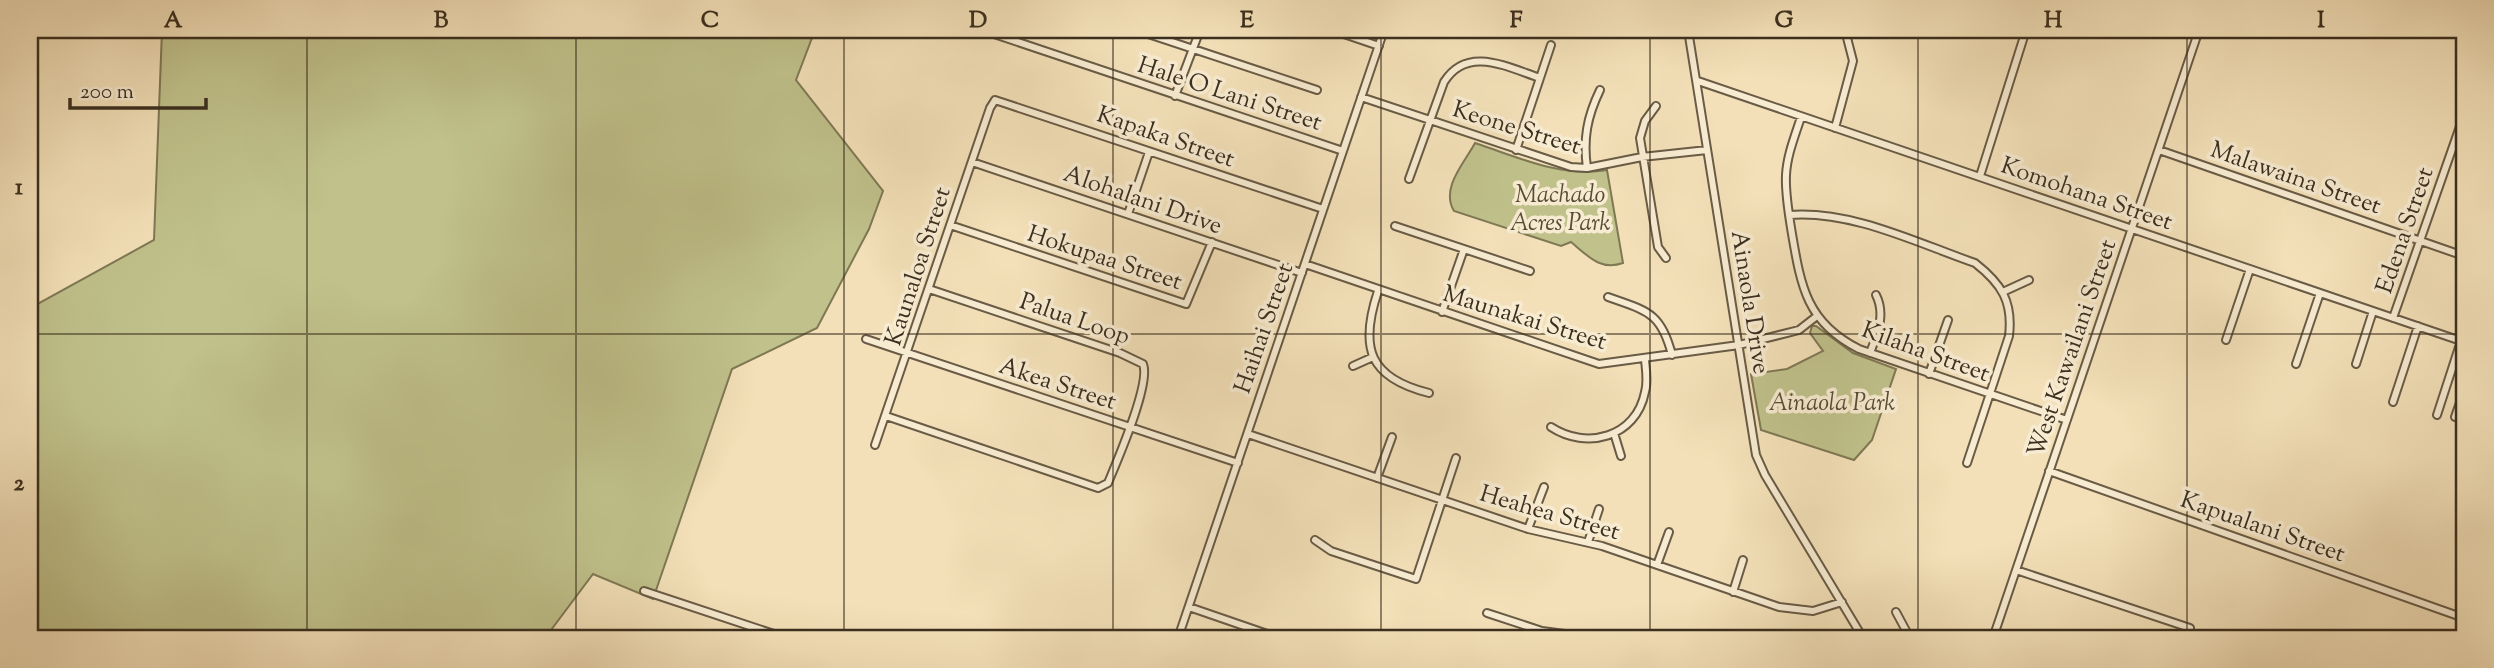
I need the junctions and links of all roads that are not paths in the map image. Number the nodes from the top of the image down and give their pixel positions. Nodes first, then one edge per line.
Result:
1 (1136, 30) edge
2 (1200, 30) edge
3 (1332, 30) edge
4 (1384, 30) edge
5 (1688, 30) edge
6 (1845, 30) edge
7 (2026, 30) edge
8 (2199, 30) edge
9 (985, 31) edge
10 (1551, 45) dead end
11 (1379, 46) junction
12 (1194, 50) junction
13 (1540, 78) junction
14 (1698, 81) junction
15 (1317, 90) dead end
16 (1600, 90) dead end
17 (1175, 96) junction
18 (1361, 97) junction
19 (995, 100) joint
20 (1656, 106) dead end
21 (2464, 115) edge
22 (1801, 117) junction
23 (1430, 120) junction
24 (1835, 128) junction
25 (1516, 150) junction
26 (1707, 150) junction
27 (2159, 150) junction
28 (1343, 151) junction
29 (1149, 152) junction
30 (1642, 157) junction
31 (972, 162) junction
32 (1587, 168) junction
33 (1980, 177) junction
34 (1409, 179) dead end
35 (1323, 209) junction
36 (1128, 214) junction
37 (1789, 215) junction
38 (950, 226) junction
39 (1395, 226) dead end
40 (2131, 229) junction
41 (2421, 239) junction
42 (1212, 243) junction
43 (1464, 250) junction
44 (2464, 256) edge
45 (1666, 258) dead end
46 (1305, 264) junction
47 (2250, 269) junction
48 (1530, 271) dead end
49 (1302, 273) junction
50 (2029, 280) dead end
51 (929, 289) junction
52 (1378, 291) junction
53 (2004, 292) junction
54 (2320, 293) junction
55 (1876, 295) dead end
56 (1608, 297) dead end
57 (2373, 311) junction
58 (1442, 312) junction
59 (1817, 316) junction
60 (2393, 318) junction
61 (1948, 320) dead end
62 (2418, 326) junction
63 (866, 339) dead end
64 (2226, 340) dead end
65 (2463, 341) edge
66 (1739, 345) junction
67 (908, 353) junction
68 (1870, 353) junction
69 (1672, 355) junction
70 (1373, 357) junction
71 (1645, 360) junction
72 (2296, 364) dead end
73 (2356, 364) dead end
74 (1353, 366) dead end
75 (1929, 374) junction
76 (2464, 391) edge
77 (1429, 393) dead end
78 (1989, 394) junction
79 (2393, 402) dead end
80 (2437, 415) dead end
81 (886, 416) junction
82 (2455, 417) dead end
83 (2067, 420) junction
84 (1551, 426) dead end
85 (1128, 427) junction
86 (1614, 433) junction
87 (1248, 434) junction
88 (1392, 437) dead end
89 (874, 445) dead end
90 (1621, 456) dead end
91 (1456, 458) dead end
92 (1238, 463) junction
93 (1967, 463) dead end
94 (2049, 471) junction
95 (1377, 478) junction
96 (1544, 487) dead end
97 (1442, 500) junction
98 (1599, 509) dead end
99 (1528, 529) junction
100 (1669, 532) dead end
101 (1315, 540) dead end
102 (1588, 542) junction
103 (1743, 560) dead end
104 (1657, 565) junction
105 (2016, 570) junction
106 (643, 591) dead end
107 (1733, 592) junction
108 (1842, 602) junction
109 (1189, 607) junction
110 (1896, 612) dead end
111 (1487, 613) dead end
112 (2464, 618) edge
113 (2190, 628) dead end
114 (786, 638) edge
115 (1178, 638) edge
116 (1279, 638) edge
117 (1595, 638) edge
118 (1863, 638) edge
119 (1910, 638) edge
120 (1993, 638) edge

1 - 12 street
2 - 12 street
3 - 11 street
4 - 11 street, Haihai Street
5 - 14 street, Ainaola Drive
6 - 24 street
7 - 33 street
8 - 27 street, West Kawailani Street
9 - 17 street, Hale O Lani Street
10 - 13 street
11 - 18 street, Haihai Street
12 - 15 street
12 - 17 street
13 - 23 street
13 - 25 street
14 - 22 street, Komohana Street
14 - 26 street, Ainaola Drive
16 - 32 street
17 - 28 street, Hale O Lani Street
18 - 23 street, Keone Street
18 - 28 street, Haihai Street
19 - 29 street, Kapaka Street
19 - 31 street, Kaunaloa Street
20 - 30 street
21 - 41 street, Edena Street
22 - 24 street, Komohana Street
22 - 37 street, Kilaha Street
23 - 25 street, Keone Street
23 - 34 street
24 - 33 street, Komohana Street
25 - 32 street, Keone Street
26 - 30 street, Keone Street
26 - 66 street, Ainaola Drive
27 - 40 street, West Kawailani Street
27 - 41 street, Malawaina Street
28 - 35 street, Haihai Street
29 - 35 street, Kapaka Street
29 - 36 street
30 - 32 street, Keone Street
30 - 45 street
31 - 36 street, Alohalani Drive
31 - 38 street, Kaunaloa Street
33 - 40 street, Komohana Street
35 - 46 street, Haihai Street
36 - 42 street, Alohalani Drive
37 - 53 street
37 - 59 street, Kilaha Street
38 - 42 street, Hokupaa Street
38 - 51 street, Kaunaloa Street
39 - 43 street
40 - 47 street, Komohana Street
40 - 83 street, West Kawailani Street
41 - 44 street, Malawaina Street
41 - 60 street, Edena Street
42 - 49 street, Alohalani Drive
43 - 48 street
43 - 58 street
46 - 49 street, Haihai Street
46 - 52 street, Maunakai Street
47 - 54 street, Komohana Street
47 - 64 street
49 - 87 street, Haihai Street
50 - 53 street
51 - 67 street, Kaunaloa Street
51 - 85 street, Palua Loop
52 - 58 street, Maunakai Street
52 - 70 street
53 - 78 street
54 - 57 street, Komohana Street
54 - 72 street
55 - 68 street
56 - 69 street
57 - 60 street, Komohana Street
57 - 73 street
58 - 71 street, Maunakai Street
59 - 66 street, Maunakai Street
59 - 68 street, Kilaha Street
60 - 62 street, Komohana Street
61 - 75 street
62 - 65 street, Komohana Street
62 - 79 street
63 - 67 street, Akea Street
65 - 80 street
66 - 69 street, Maunakai Street
66 - 108 street, Ainaola Drive
67 - 81 street, Kaunaloa Street
67 - 85 street, Akea Street
68 - 75 street, Kilaha Street
69 - 71 street, Maunakai Street
70 - 74 street
70 - 77 street
71 - 86 street
75 - 78 street, Kilaha Street
76 - 82 street
78 - 83 street, Kilaha Street
78 - 93 street
81 - 85 street, Palua Loop
81 - 89 street, Kaunaloa Street
83 - 94 street, West Kawailani Street
84 - 86 street
85 - 92 street, Akea Street
86 - 90 street
87 - 92 street, Haihai Street
87 - 95 street, Heahea Street
88 - 95 street
91 - 97 street
92 - 109 street, Haihai Street
94 - 105 street, West Kawailani Street
94 - 112 street, Kapualani Street
95 - 97 street, Heahea Street
96 - 99 street
97 - 99 street, Heahea Street
97 - 101 street
98 - 102 street
99 - 102 street, Heahea Street
100 - 104 street
102 - 104 street, Heahea Street
103 - 107 street
104 - 107 street, Heahea Street
105 - 113 street
105 - 120 street, West Kawailani Street
106 - 114 street
107 - 108 street, Heahea Street
108 - 118 street, Ainaola Drive
109 - 115 street, Haihai Street
109 - 116 street
110 - 119 street
111 - 117 street

